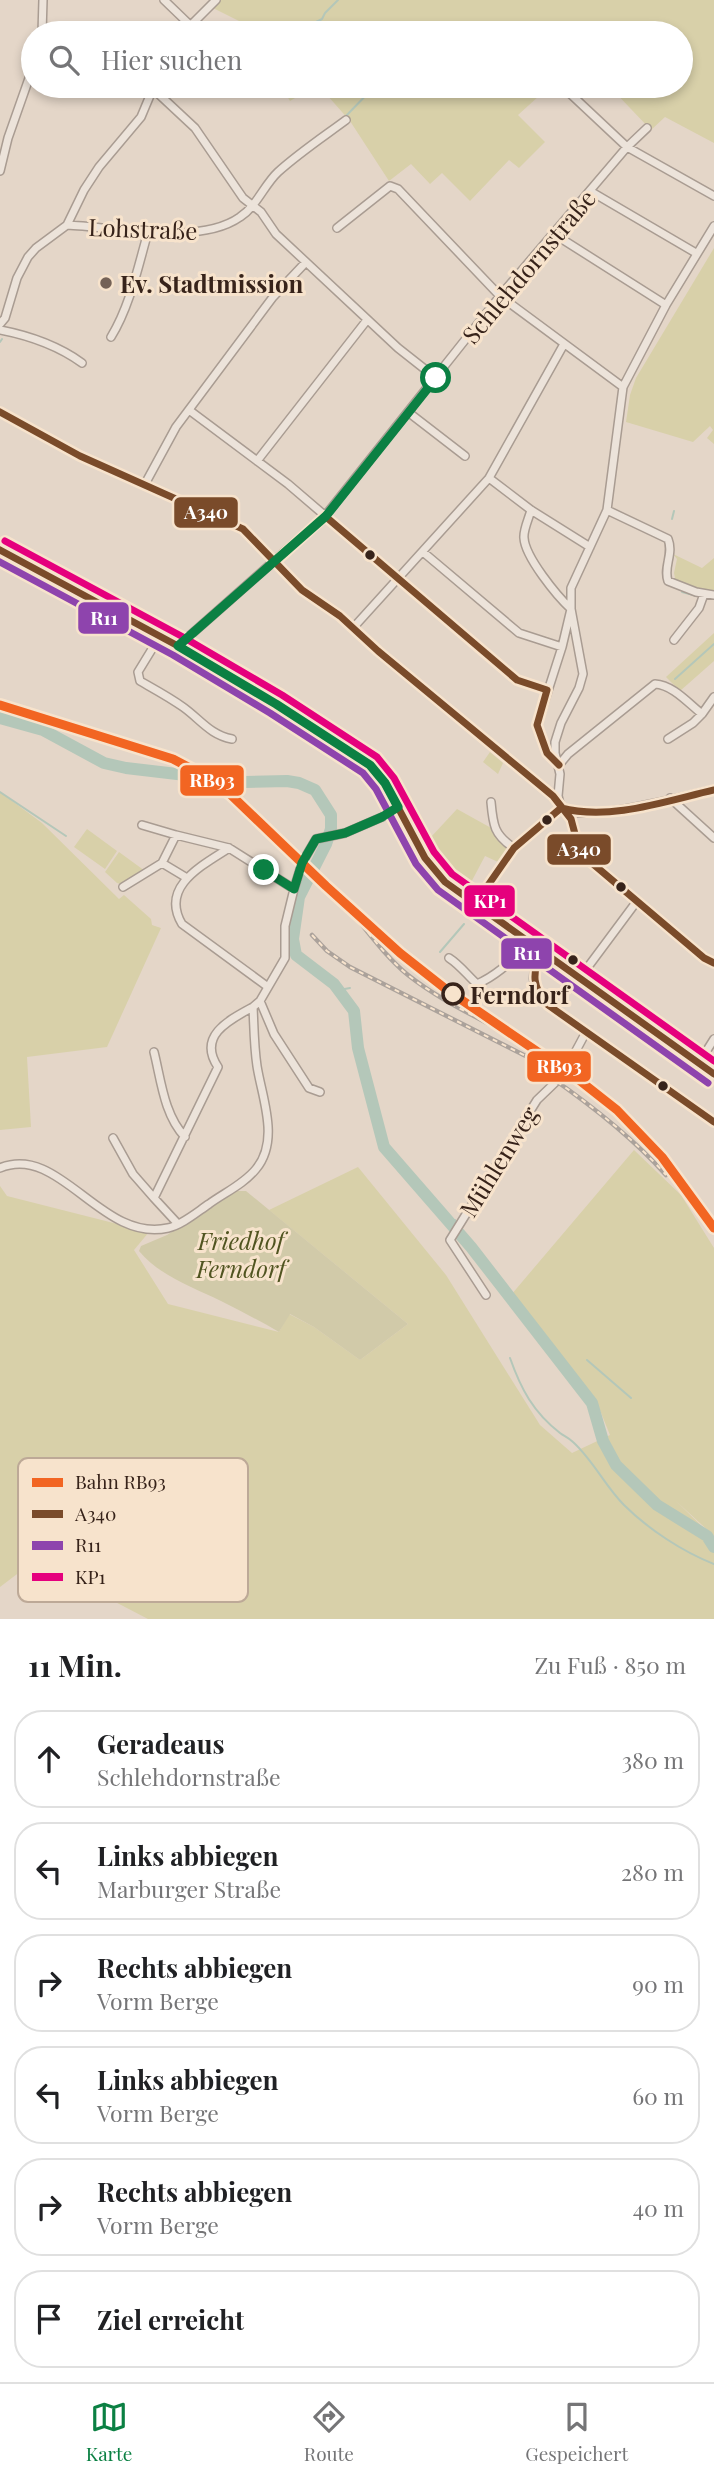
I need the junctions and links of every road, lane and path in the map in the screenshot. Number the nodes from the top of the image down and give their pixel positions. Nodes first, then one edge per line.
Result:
1 (43, 0) edge
2 (164, 0) edge
3 (216, 0) edge
4 (42, 21) edge
5 (186, 21) edge
6 (196, 21) edge
7 (22, 98) edge
8 (148, 98) edge
9 (161, 98) edge
10 (575, 98) edge
11 (346, 120) dead end
12 (647, 128) dead end
13 (627, 147) junction
14 (0, 171) edge
15 (590, 191) junction
16 (714, 196) edge
17 (252, 206) junction
18 (67, 225) junction
19 (714, 226) edge
20 (337, 228) dead end
21 (148, 232) junction
22 (554, 234) junction
23 (696, 253) junction
24 (306, 262) junction
25 (500, 296) junction
26 (666, 305) junction
27 (367, 320) junction
28 (0, 324) edge
29 (0, 330) edge
30 (111, 337) dead end
31 (564, 344) junction
32 (82, 363) dead end
33 (436, 378) junction
34 (623, 387) junction
35 (189, 410) junction
36 (0, 412) edge
37 (408, 412) junction
38 (465, 456) dead end
39 (257, 461) junction
40 (489, 478) junction
41 (145, 484) junction
42 (531, 510) junction
43 (607, 510) junction
44 (326, 516) junction
45 (590, 547) junction
46 (0, 550) edge
47 (423, 552) junction
48 (276, 561) junction
49 (398, 578) junction
50 (704, 594) junction
51 (714, 595) edge
52 (571, 609) junction
53 (353, 628) junction
54 (160, 636) junction
55 (674, 640) dead end
56 (178, 646) junction
57 (562, 647) junction
58 (547, 690) junction
59 (714, 697) edge
60 (702, 714) junction
61 (232, 739) dead end
62 (668, 739) dead end
63 (559, 765) junction
64 (714, 790) edge
65 (670, 798) junction
66 (491, 802) dead end
67 (398, 807) junction
68 (561, 808) junction
69 (142, 825) dead end
70 (176, 835) junction
71 (714, 838) edge
72 (229, 848) junction
73 (514, 848) junction
74 (162, 863) junction
75 (187, 878) junction
76 (123, 887) dead end
77 (294, 889) junction
78 (637, 901) junction
79 (475, 904) junction
80 (529, 944) junction
81 (541, 952) junction
82 (449, 958) dead end
83 (714, 963) edge
84 (579, 979) junction
85 (268, 987) junction
86 (260, 1001) junction
87 (253, 1007) junction
88 (586, 1032) junction
89 (714, 1039) edge
90 (154, 1052) dead end
91 (699, 1063) junction
92 (714, 1074) edge
93 (320, 1092) dead end
94 (714, 1122) edge
95 (184, 1137) junction
96 (113, 1138) dead end
97 (0, 1168) edge
98 (154, 1198) junction
99 (177, 1224) junction
100 (486, 1295) dead end

1 - 4 street
2 - 5 street
3 - 6 street
7 - 14 street
8 - 18 street
9 - 17 street
10 - 13 street
11 - 17 street, Lohstraße
12 - 13 street, Schlehdornstraße
13 - 15 street, Schlehdornstraße
13 - 16 street
15 - 22 street, Schlehdornstraße
15 - 23 street
17 - 21 street, Lohstraße
17 - 24 street
18 - 21 street, Lohstraße
18 - 28 street
19 - 23 street
20 - 25 street
21 - 30 street
22 - 25 street, Schlehdornstraße
22 - 26 street
23 - 26 street
24 - 27 street
24 - 35 street
25 - 31 street
25 - 33 street, Schlehdornstraße
26 - 34 street
27 - 33 street
27 - 39 street
29 - 32 street
31 - 34 street
31 - 40 street
33 - 37 street, Schlehdornstraße
34 - 43 street
35 - 39 street
35 - 41 street
36 - 41 street
37 - 38 street
37 - 44 street, Schlehdornstraße
39 - 44 street
40 - 42 street
40 - 47 street
41 - 48 street
42 - 45 street
42 - 52 street
43 - 45 street
43 - 50 street
44 - 48 street, Schlehdornstraße
44 - 49 street
45 - 52 street
46 - 54 main road
47 - 49 street
47 - 57 street
48 - 53 street
48 - 56 street, Schlehdornstraße
49 - 53 street
49 - 58 street
50 - 51 street
50 - 55 street
52 - 57 street
52 - 63 street
53 - 68 street
54 - 56 main road
54 - 61 street
56 - 67 main road
57 - 58 street
58 - 63 street
59 - 60 street
60 - 62 street
60 - 63 street
63 - 68 street
64 - 65 street
65 - 68 street
65 - 71 street
66 - 73 street
67 - 77 street
67 - 79 main road
68 - 73 street
68 - 78 street
69 - 70 street
70 - 72 street
70 - 74 street
72 - 75 street
72 - 77 street
73 - 79 street
74 - 75 street
74 - 76 street
75 - 85 street
77 - 85 street
78 - 83 street
78 - 84 street
79 - 80 main road
80 - 81 main road
80 - 82 street
81 - 84 main road
81 - 88 street
84 - 91 main road
85 - 86 street
86 - 87 street
86 - 93 street
87 - 95 street
87 - 99 street
88 - 94 street
88 - 100 street, Mühlenweg
89 - 91 street
90 - 95 street
91 - 92 main road
95 - 98 street
96 - 98 street
97 - 99 street
98 - 99 street

